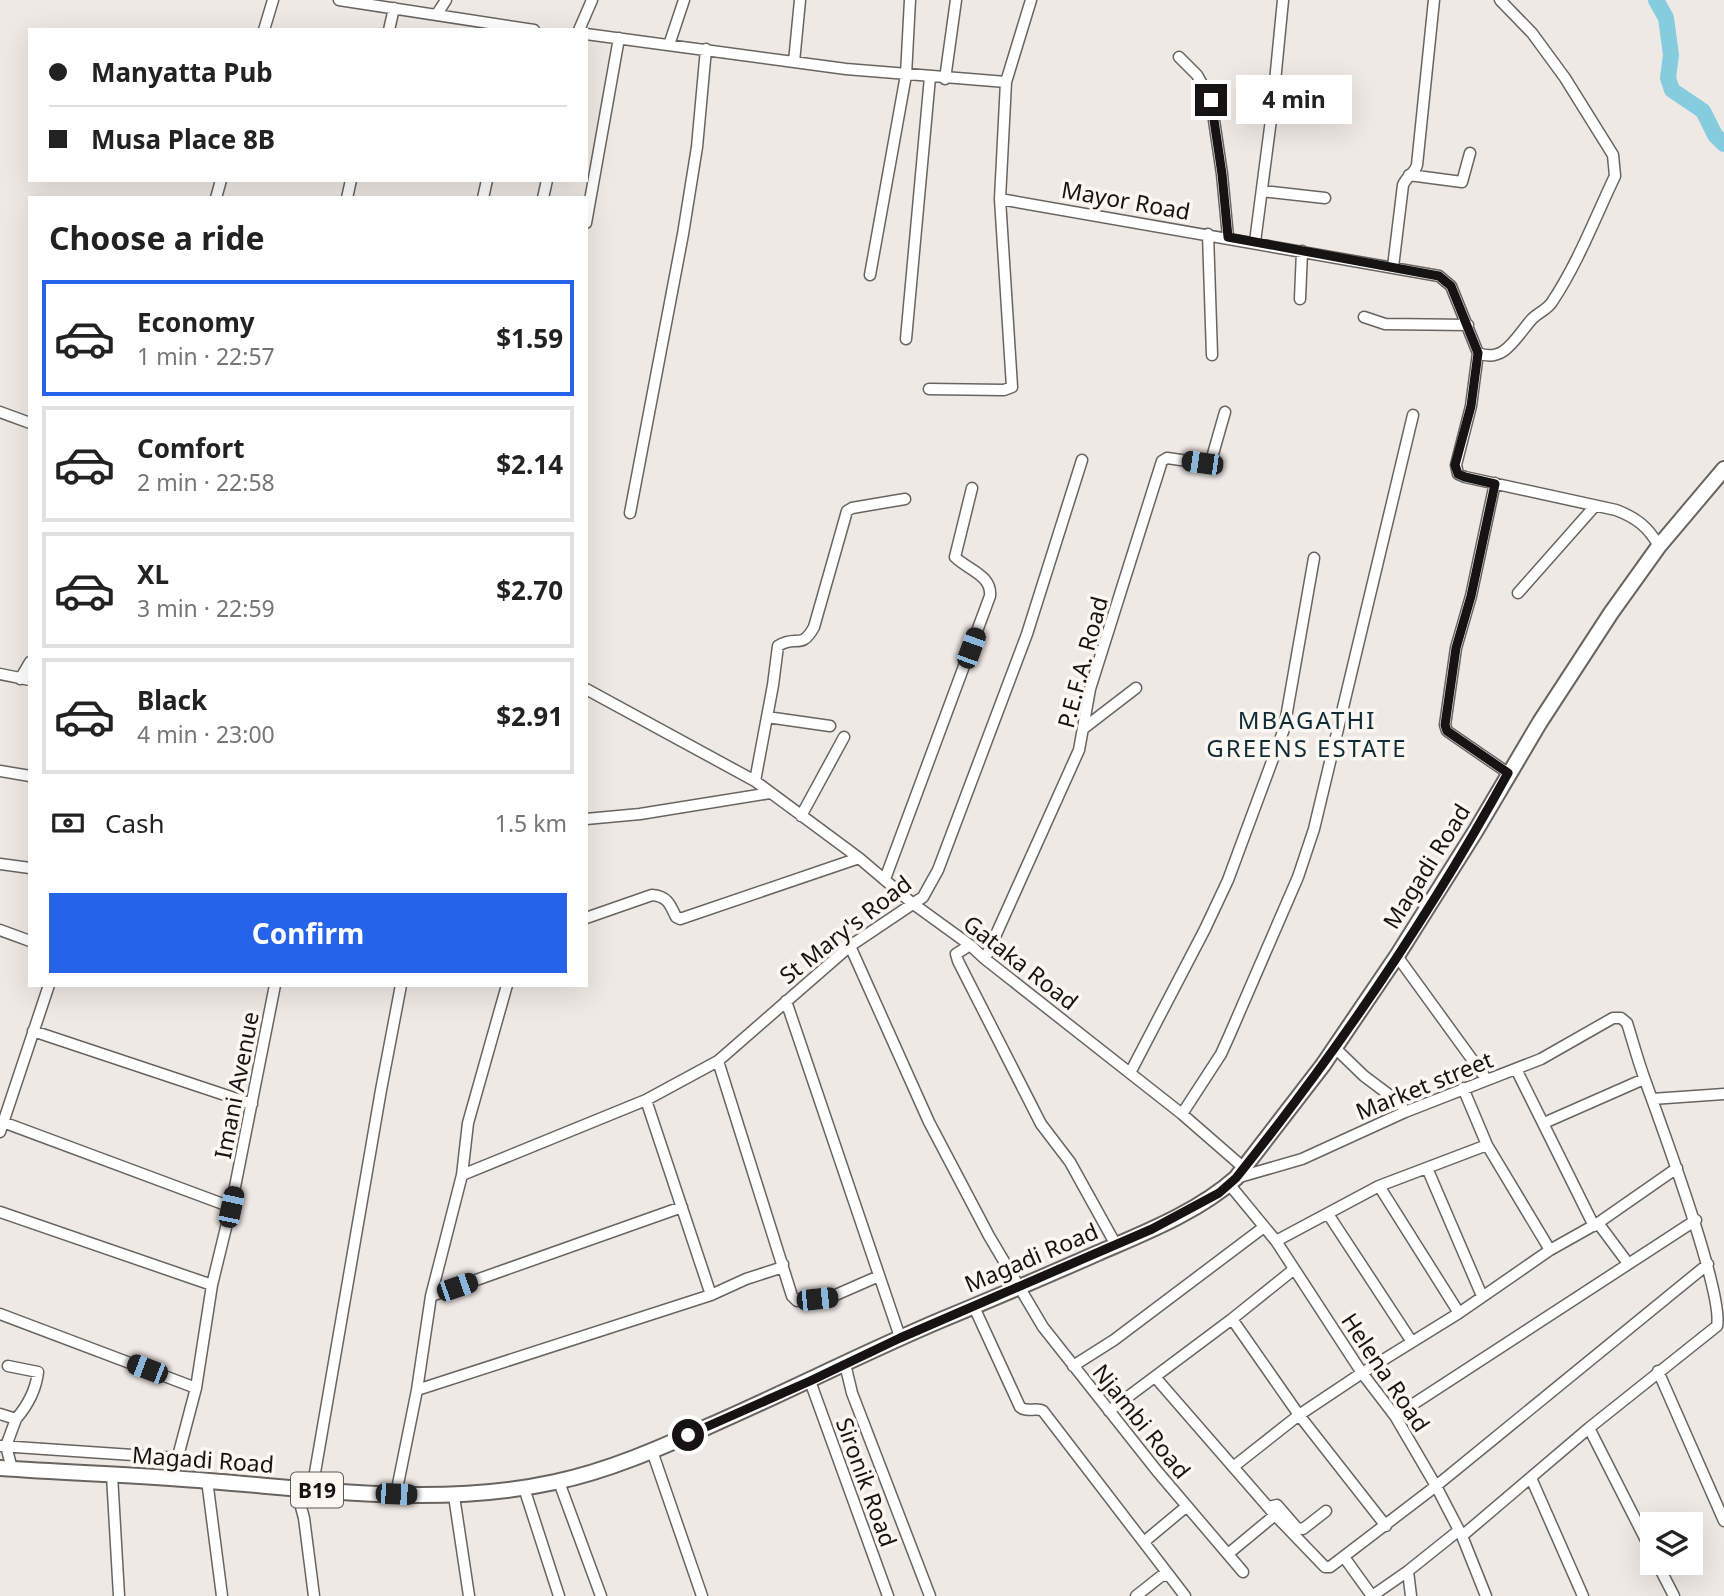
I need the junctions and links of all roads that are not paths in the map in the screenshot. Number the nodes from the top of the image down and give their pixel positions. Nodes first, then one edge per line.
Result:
1 (273, 0) edge
2 (339, 0) edge
3 (446, 0) edge
4 (592, 0) edge
5 (684, 0) edge
6 (800, 0) edge
7 (910, 0) edge
8 (956, 0) edge
9 (1031, 0) edge
10 (1283, 0) edge
11 (1434, 0) edge
12 (1500, 0) edge
13 (394, 8) junction
14 (437, 14) junction
15 (265, 28) edge
16 (389, 28) edge
17 (522, 28) edge
18 (580, 28) edge
19 (588, 34) edge
20 (619, 38) junction
21 (669, 45) junction
22 (706, 49) junction
23 (1179, 57) dead end
24 (794, 62) junction
25 (906, 75) junction
26 (930, 77) junction
27 (945, 79) junction
28 (1006, 82) junction
29 (1469, 153) dead end
30 (1409, 175) junction
31 (1262, 191) junction
32 (1325, 198) dead end
33 (1000, 199) junction
34 (588, 212) edge
35 (1208, 234) junction
36 (1228, 237) junction
37 (1255, 242) junction
38 (1302, 251) junction
39 (1393, 267) junction
40 (870, 275) dead end
41 (1300, 299) dead end
42 (1364, 317) dead end
43 (1468, 325) junction
44 (906, 340) dead end
45 (1478, 353) junction
46 (1212, 355) dead end
47 (929, 389) dead end
48 (0, 412) edge
49 (1225, 412) dead end
50 (1413, 415) dead end
51 (28, 422) edge
52 (1082, 460) dead end
53 (1724, 470) edge
54 (1495, 484) junction
55 (972, 488) dead end
56 (905, 499) dead end
57 (1595, 506) junction
58 (630, 513) dead end
59 (1659, 546) junction
60 (1314, 558) dead end
61 (1518, 593) dead end
62 (0, 674) edge
63 (25, 679) edge
64 (1136, 688) dead end
65 (588, 690) edge
66 (767, 717) junction
67 (830, 726) dead end
68 (1084, 727) junction
69 (844, 737) dead end
70 (0, 771) edge
71 (1508, 773) junction
72 (28, 776) edge
73 (755, 781) junction
74 (770, 793) junction
75 (801, 816) junction
76 (588, 819) edge
77 (859, 858) junction
78 (0, 864) edge
79 (28, 868) edge
80 (885, 879) junction
81 (912, 903) junction
82 (588, 917) edge
83 (0, 930) edge
84 (28, 940) edge
85 (970, 945) junction
86 (850, 946) junction
87 (1396, 956) junction
88 (985, 959) junction
89 (48, 987) edge
90 (275, 987) edge
91 (401, 987) edge
92 (506, 987) edge
93 (786, 1001) junction
94 (33, 1031) junction
95 (1335, 1048) junction
96 (718, 1060) junction
97 (1516, 1069) junction
98 (1130, 1073) junction
99 (1644, 1079) junction
100 (1487, 1080) junction
101 (1463, 1088) junction
102 (1724, 1094) edge
103 (1652, 1099) junction
104 (646, 1100) junction
105 (252, 1104) junction
106 (1405, 1112) junction
107 (1182, 1114) junction
108 (1544, 1123) junction
109 (1, 1125) edge
110 (1488, 1145) junction
111 (1427, 1168) junction
112 (1677, 1168) junction
113 (463, 1175) junction
114 (1236, 1177) junction
115 (1379, 1186) junction
116 (231, 1207) junction
117 (682, 1207) junction
118 (0, 1212) edge
119 (1328, 1214) junction
120 (1696, 1220) junction
121 (1596, 1224) junction
122 (1264, 1227) junction
123 (1276, 1241) junction
124 (1116, 1245) junction
125 (1550, 1250) junction
126 (1627, 1262) junction
127 (783, 1264) junction
128 (1708, 1264) junction
129 (1293, 1270) junction
130 (878, 1276) junction
131 (1719, 1280) edge
132 (212, 1284) junction
133 (1019, 1287) junction
134 (711, 1295) junction
135 (431, 1296) junction
136 (1482, 1296) junction
137 (974, 1307) junction
138 (1459, 1312) junction
139 (0, 1314) edge
140 (1232, 1319) junction
141 (900, 1338) junction
142 (1412, 1342) junction
143 (845, 1364) junction
144 (8, 1366) dead end
145 (1073, 1366) junction
146 (1658, 1371) junction
147 (1362, 1373) junction
148 (1156, 1377) junction
149 (810, 1381) junction
150 (196, 1388) junction
151 (417, 1390) junction
152 (1109, 1411) junction
153 (0, 1414) edge
154 (1299, 1415) junction
155 (1395, 1416) junction
156 (16, 1419) junction
157 (1589, 1427) junction
158 (3, 1446) edge
159 (88, 1451) junction
160 (652, 1451) junction
161 (177, 1458) junction
162 (1233, 1466) junction
163 (6, 1468) edge
164 (88, 1474) junction
165 (113, 1475) junction
166 (1531, 1478) junction
167 (172, 1479) junction
168 (207, 1480) junction
169 (559, 1482) junction
170 (1436, 1486) junction
171 (524, 1488) junction
172 (296, 1489) junction
173 (312, 1490) junction
174 (1724, 1490) edge
175 (1710, 1492) junction
176 (396, 1494) junction
177 (454, 1496) junction
178 (1187, 1506) junction
179 (1271, 1511) junction
180 (1326, 1511) dead end
181 (1724, 1521) edge
182 (1386, 1525) junction
183 (1640, 1528) edge
184 (1460, 1533) junction
185 (1145, 1541) junction
186 (1228, 1554) junction
187 (1344, 1557) junction
188 (1408, 1571) junction
189 (1243, 1572) dead end
190 (1168, 1574) junction
191 (1663, 1575) edge
192 (119, 1596) edge
193 (222, 1596) edge
194 (314, 1596) edge
195 (469, 1596) edge
196 (559, 1596) edge
197 (601, 1596) edge
198 (702, 1596) edge
199 (888, 1596) edge
200 (930, 1596) edge
201 (1136, 1596) edge
202 (1185, 1596) edge
203 (1411, 1596) edge
204 (1486, 1596) edge
205 (1583, 1596) edge
206 (1674, 1596) edge

1 - 15 street
2 - 13 street
3 - 14 street
4 - 18 street
5 - 21 street
6 - 24 street
7 - 25 street
8 - 27 street
9 - 28 street
10 - 31 street
11 - 30 street
12 - 45 street
13 - 14 street
13 - 16 street
14 - 17 street
19 - 20 street
20 - 21 street
20 - 34 street
21 - 22 street
22 - 24 street
22 - 58 street
23 - 36 street
24 - 25 street
25 - 26 street
25 - 40 street
26 - 27 street
26 - 44 street
27 - 28 street
28 - 33 street
29 - 30 street
30 - 39 street
31 - 32 street
31 - 37 street
33 - 35 street, Mayor Road
33 - 47 street
35 - 36 street, Mayor Road
35 - 46 street
36 - 37 street, Mayor Road
37 - 38 street, Mayor Road
38 - 39 street, Mayor Road
38 - 41 street
39 - 43 street, Mayor Road
42 - 43 street
43 - 45 street, Mayor Road
45 - 54 street, Mayor Road
48 - 51 street
49 - 68 street, P.E.F.A. Road
50 - 107 street
52 - 81 street, St Mary's Road
53 - 59 highway, Magadi Road / B19
54 - 57 street, Mayor Road
54 - 71 street
55 - 80 street
56 - 66 street
57 - 59 street, Mayor Road
57 - 61 street
59 - 71 highway, Magadi Road / B19
60 - 98 street
62 - 63 street
64 - 68 street
65 - 73 street, Gataka Road
66 - 67 street
66 - 73 street
68 - 88 street, P.E.F.A. Road
69 - 75 street
70 - 72 street
71 - 87 highway, Magadi Road / B19
73 - 74 street, Gataka Road
74 - 75 street, Gataka Road
74 - 76 street
75 - 77 street, Gataka Road
77 - 80 street, Gataka Road
77 - 82 street
78 - 79 street
80 - 81 street, Gataka Road
81 - 85 street, Gataka Road
81 - 86 street, St Mary's Road
83 - 84 street
85 - 88 street, Gataka Road
85 - 124 street
86 - 93 street, St Mary's Road
86 - 133 street, Njambi Road
87 - 95 highway, Magadi Road / B19
87 - 100 street
88 - 98 street, Gataka Road
89 - 94 street
90 - 105 street, Imani Avenue
91 - 173 street
92 - 113 street
93 - 96 street, St Mary's Road
93 - 130 street
94 - 105 street
94 - 109 street
95 - 106 street
95 - 114 highway, Magadi Road / B19
96 - 104 street, St Mary's Road
96 - 127 street
97 - 99 street, Market street
97 - 100 street, Market street
97 - 108 street
98 - 107 street, Gataka Road
99 - 103 street
99 - 108 street
100 - 101 street, Market street
101 - 106 street, Market street
101 - 110 street
102 - 103 street
103 - 112 street
104 - 113 street, St Mary's Road
104 - 117 street
105 - 116 street, Imani Avenue
106 - 114 street, Market street
107 - 114 street, Gataka Road
108 - 121 street
109 - 116 street
110 - 111 street
110 - 125 street
111 - 115 street
111 - 136 street
112 - 120 street
112 - 121 street
113 - 135 street
114 - 122 street, Helena Road
114 - 124 highway, Magadi Road / B19
115 - 119 street
115 - 138 street
116 - 132 street, Imani Avenue
117 - 134 street
117 - 135 street
118 - 132 street
119 - 123 street
119 - 142 street
120 - 126 street
120 - 128 street
121 - 125 street
121 - 126 street
122 - 123 street, Helena Road
122 - 145 street
123 - 129 street, Helena Road
124 - 133 highway, Magadi Road / B19
125 - 136 street
126 - 155 street
127 - 130 street
127 - 134 street
128 - 131 street
128 - 170 street
129 - 140 street
129 - 147 street, Helena Road
130 - 141 street
131 - 146 street
132 - 150 street, Imani Avenue
133 - 137 highway, Magadi Road / B19
133 - 145 street, Njambi Road
134 - 151 street
135 - 151 street
136 - 138 street
137 - 141 highway, Magadi Road / B19
137 - 185 street
138 - 142 street
139 - 150 street
140 - 148 street
140 - 154 street
141 - 143 highway, Magadi Road / B19
142 - 147 street
143 - 149 highway, Magadi Road / B19
143 - 200 street
144 - 156 street
145 - 152 street, Njambi Road
146 - 157 street
146 - 175 street
147 - 154 street
147 - 155 street, Helena Road
148 - 152 street
148 - 162 street, Njambi Road
149 - 160 highway, Magadi Road / B19
149 - 199 street, Sironik Road
150 - 161 street, Imani Avenue
151 - 176 street
152 - 178 street, Njambi Road
153 - 156 street
154 - 162 street
154 - 182 street
155 - 170 street, Helena Road
156 - 158 street
157 - 166 street
157 - 183 street
158 - 159 street
158 - 163 street
159 - 161 street
159 - 164 street
160 - 169 highway, Magadi Road / B19
160 - 198 street
161 - 167 street, Imani Avenue
162 - 179 street, Njambi Road
163 - 164 highway, Magadi Road / B19
164 - 165 highway, Magadi Road / B19
165 - 167 highway, Magadi Road / B19
165 - 192 street
166 - 184 street
166 - 205 street
167 - 168 highway, Magadi Road / B19
168 - 172 highway, Magadi Road / B19
168 - 193 street
169 - 171 highway, Magadi Road / B19
169 - 197 street
170 - 182 street
170 - 184 street, Helena Road
171 - 177 highway, Magadi Road / B19
171 - 196 street
172 - 173 highway, Magadi Road / B19
172 - 194 street
173 - 176 highway, Magadi Road / B19
174 - 175 street
175 - 181 street
176 - 177 highway, Magadi Road / B19
177 - 195 street
178 - 185 street
178 - 186 street, Njambi Road
179 - 180 street
179 - 186 street
179 - 187 street, Njambi Road
182 - 187 street
184 - 188 street
184 - 204 street, Helena Road
185 - 190 street
186 - 189 street, Njambi Road
187 - 188 street
188 - 203 street
190 - 201 street
190 - 202 street
191 - 206 street

